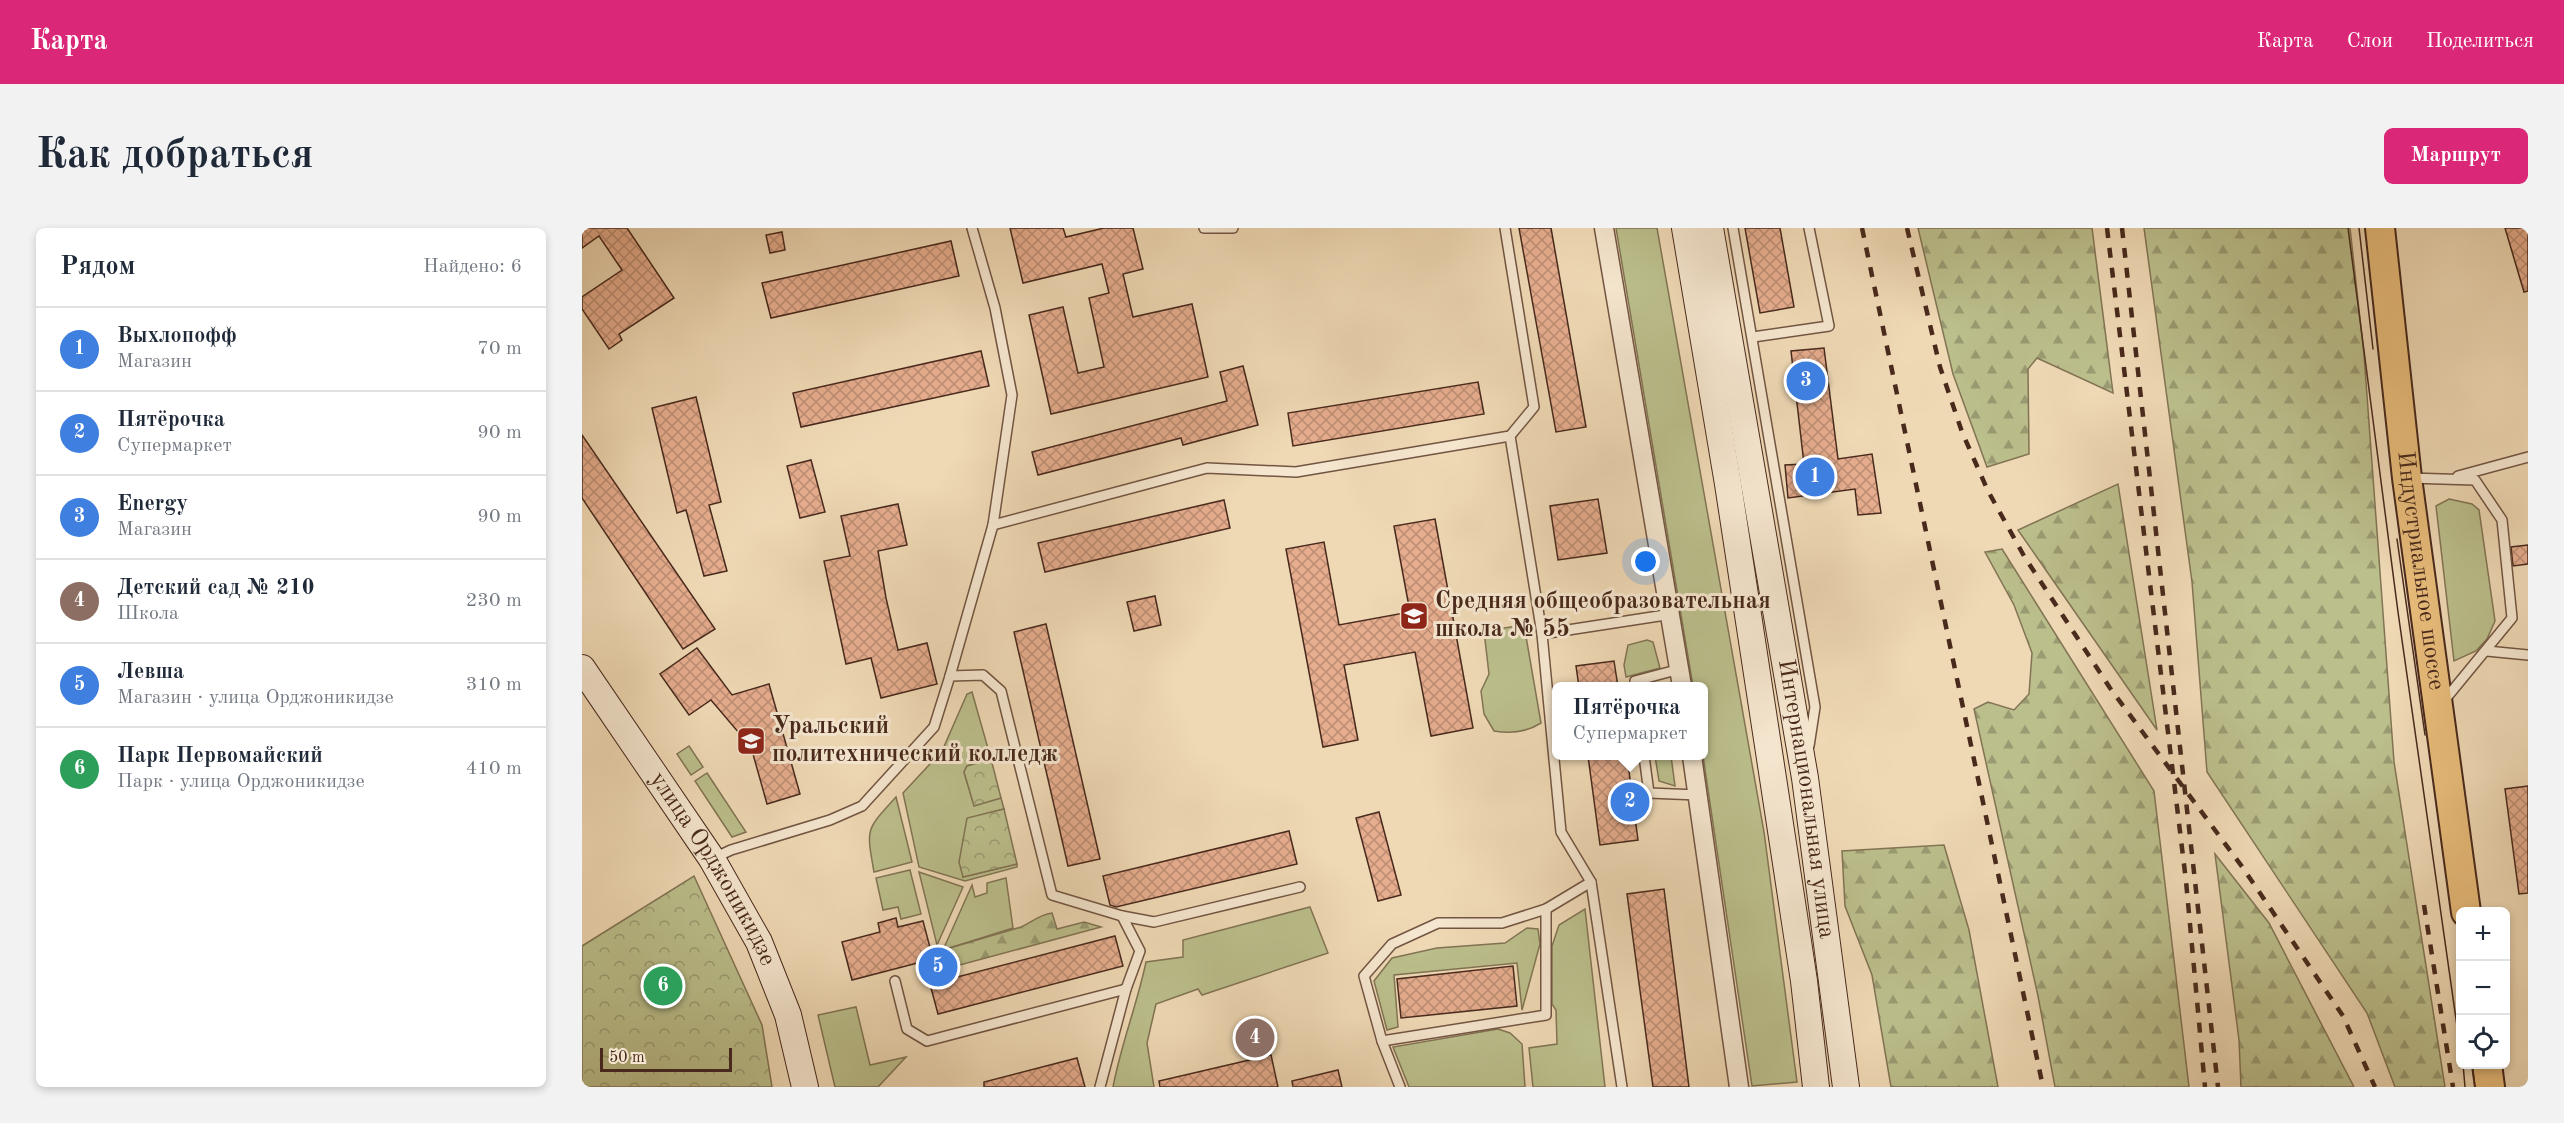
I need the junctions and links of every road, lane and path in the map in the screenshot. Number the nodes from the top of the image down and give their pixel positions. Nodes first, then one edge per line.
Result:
1 (972, 228) edge
2 (1204, 228) edge
3 (1233, 228) edge
4 (1505, 228) edge
5 (1604, 228) edge
6 (1685, 228) edge
7 (1710, 228) edge
8 (1733, 228) edge
9 (1809, 228) edge
10 (2380, 228) edge
11 (1753, 337) junction
12 (1510, 436) junction
13 (2528, 457) edge
14 (2407, 478) junction
15 (2448, 478) junction
16 (993, 525) junction
17 (1672, 614) junction
18 (1542, 634) junction
19 (2487, 651) junction
20 (2528, 655) edge
21 (582, 668) edge
22 (950, 676) junction
23 (1681, 678) edge
24 (1635, 682) edge
25 (2438, 709) junction
26 (1552, 738) edge
27 (1554, 760) edge
28 (1645, 760) edge
29 (1693, 760) edge
30 (1804, 774) junction
31 (1698, 795) junction
32 (712, 859) junction
33 (1591, 882) junction
34 (1300, 887) dead end
35 (2465, 907) edge
36 (1546, 909) junction
37 (1122, 915) junction
38 (895, 981) dead end
39 (1126, 989) junction
40 (1382, 1041) junction
41 (2488, 1069) edge
42 (805, 1087) edge
43 (1100, 1087) edge
44 (1400, 1087) edge
45 (1622, 1087) edge
46 (1739, 1087) edge
47 (1816, 1087) edge
48 (1846, 1087) edge
49 (2490, 1087) edge

1 - 16 lane
2 - 3 lane
4 - 12 lane
5 - 17 street
6 - 47 main road, Интернациональная улица
7 - 30 main road, Интернациональная улица
8 - 11 lane
9 - 11 lane
10 - 14 main road, Индустриальное шоссе
11 - 30 lane
12 - 16 lane
12 - 18 lane
13 - 15 lane
14 - 15 lane
14 - 25 main road, Индустриальное шоссе
15 - 19 lane
16 - 22 lane
17 - 18 lane
17 - 23 street
18 - 26 lane
19 - 20 lane
19 - 25 lane
21 - 32 main road, улица Орджоникидзе
22 - 32 lane
22 - 37 lane
23 - 24 lane
25 - 35 main road, Индустриальное шоссе
27 - 33 lane
28 - 31 lane
29 - 31 street
30 - 48 main road, Интернациональная улица
31 - 46 street
32 - 42 main road, улица Орджоникидзе
33 - 36 lane
33 - 45 lane
34 - 37 lane
36 - 40 lane
36 - 40 lane
37 - 39 lane
38 - 39 lane
39 - 43 lane
40 - 44 lane
41 - 49 main road

